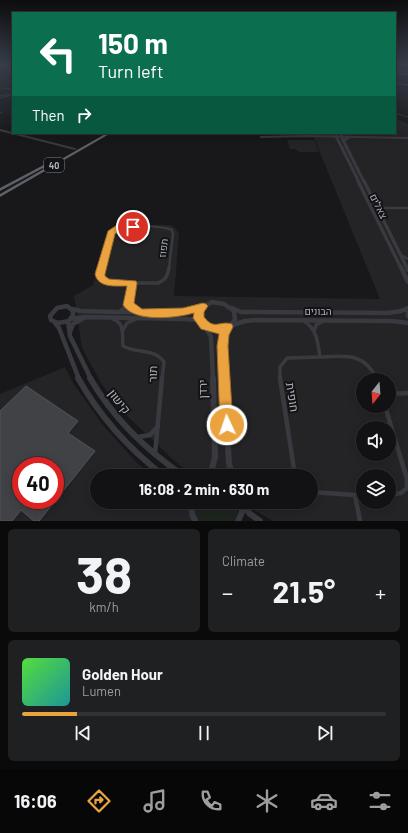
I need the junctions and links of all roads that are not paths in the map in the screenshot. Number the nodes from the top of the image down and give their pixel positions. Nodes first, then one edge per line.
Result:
1 (0, 130) edge
2 (12, 133) edge
3 (16, 134) edge
4 (101, 134) edge
5 (107, 134) edge
6 (338, 136) junction
7 (261, 137) dead end
8 (349, 137) junction
9 (408, 138) edge
10 (343, 141) junction
11 (75, 149) junction
12 (0, 191) edge
13 (0, 197) edge
14 (374, 203) junction
15 (385, 208) junction
16 (408, 208) edge
17 (379, 214) junction
18 (400, 254) junction
19 (408, 260) edge
20 (407, 269) edge
21 (408, 282) edge
22 (132, 283) junction
23 (128, 305) junction
24 (203, 306) junction
25 (232, 308) junction
26 (72, 309) junction
27 (408, 309) edge
28 (114, 312) junction
29 (142, 313) junction
30 (408, 316) edge
31 (87, 317) junction
32 (109, 318) junction
33 (139, 319) junction
34 (69, 320) junction
35 (302, 320) junction
36 (326, 320) junction
37 (54, 323) junction
38 (408, 323) edge
39 (204, 325) junction
40 (229, 327) junction
41 (315, 329) junction
42 (123, 330) junction
43 (70, 335) junction
44 (320, 357) junction
45 (374, 373) edge
46 (408, 393) edge
47 (396, 394) edge
48 (387, 413) edge
49 (158, 425) junction
50 (136, 437) junction
51 (155, 455) junction
52 (156, 469) edge
53 (174, 469) edge
54 (213, 469) edge
55 (231, 469) edge
56 (294, 469) edge
57 (318, 492) edge
58 (396, 494) edge
59 (355, 495) joint
60 (191, 509) edge
61 (192, 509) edge
62 (242, 509) edge
63 (246, 509) edge
64 (191, 521) edge
65 (195, 521) edge
66 (238, 521) edge
67 (260, 521) edge
68 (360, 521) edge

1 - 2 street
3 - 11 street
4 - 11 highway, 40
5 - 13 highway, 40
6 - 7 street
6 - 8 street
6 - 10 street, צאלים
6 - 21 street, צאלים
8 - 9 street
8 - 10 street
10 - 14 street, צאלים
11 - 12 highway, 40
14 - 15 street
14 - 17 street, צאלים
15 - 16 street
15 - 17 street
17 - 18 street, צאלים
18 - 19 street
18 - 20 street, צאלים
19 - 20 street
22 - 22 street, תפוז
22 - 23 street
23 - 28 street
23 - 29 street
24 - 25 street
24 - 29 street
24 - 39 street
25 - 27 street, הבונים
25 - 40 street
26 - 28 street
26 - 34 street
26 - 37 street
27 - 30 street
28 - 29 street
31 - 32 street
31 - 34 street
31 - 43 street
32 - 33 street
32 - 42 street
33 - 39 street
33 - 42 street
34 - 37 street
34 - 43 street, קישון
35 - 36 street, הבונים
35 - 40 street, הבונים
35 - 41 street
36 - 38 street, הבונים
36 - 41 street
37 - 52 street, קישון
39 - 40 street
39 - 54 street, ירדן
40 - 55 street
41 - 44 street
42 - 49 street, תור
43 - 50 street, קישון
44 - 45 street, חופית
44 - 56 street, חופית
46 - 47 street
48 - 58 street
49 - 50 street
49 - 51 street, תור
50 - 51 street, קישון
51 - 53 street, קישון
57 - 59 street
59 - 68 street
60 - 64 street
61 - 65 street
62 - 66 street
63 - 67 street

